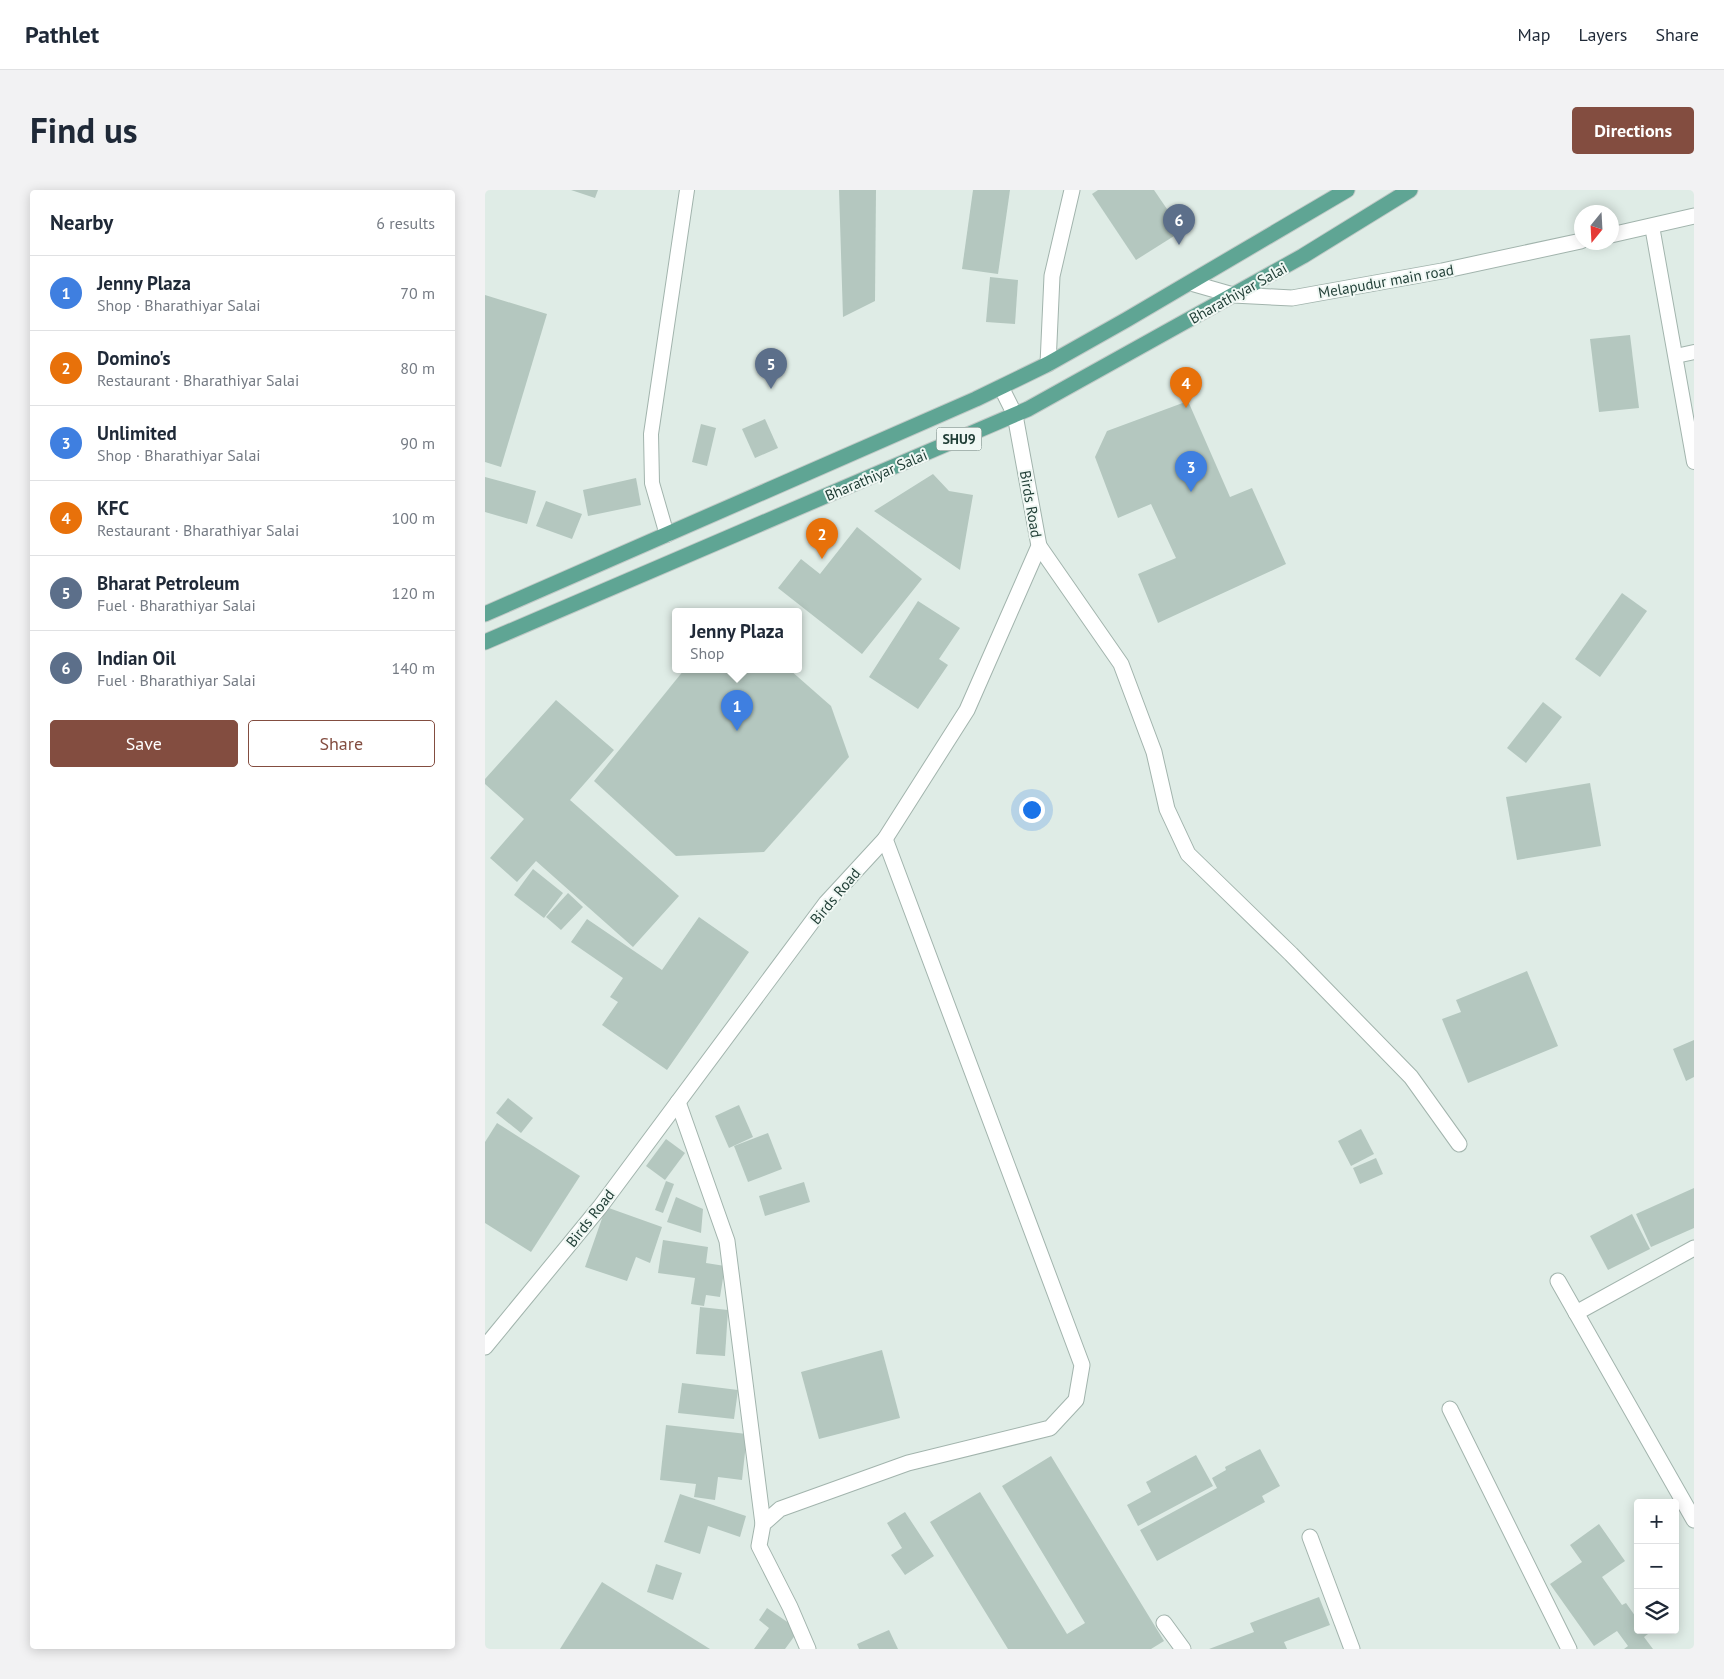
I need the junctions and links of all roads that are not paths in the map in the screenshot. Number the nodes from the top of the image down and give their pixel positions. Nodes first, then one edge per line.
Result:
1 (687, 190) edge
2 (1072, 190) edge
3 (1347, 190) edge
4 (1410, 190) edge
5 (1694, 216) edge
6 (1652, 226) junction
7 (1619, 233) edge
8 (1574, 243) edge
9 (1191, 283) junction
10 (1233, 295) junction
11 (1694, 352) edge
12 (1676, 356) junction
13 (1048, 364) junction
14 (1001, 387) junction
15 (1015, 415) junction
16 (1694, 462) edge
17 (667, 535) junction
18 (1039, 546) junction
19 (485, 614) edge
20 (485, 642) edge
21 (885, 839) junction
22 (678, 1102) junction
23 (1459, 1144) dead end
24 (1694, 1248) edge
25 (1558, 1281) dead end
26 (1576, 1313) junction
27 (485, 1347) edge
28 (1450, 1409) dead end
29 (1694, 1520) edge
30 (763, 1524) junction
31 (1310, 1537) dead end
32 (1164, 1622) dead end
33 (808, 1649) edge
34 (1183, 1649) edge
35 (1352, 1649) edge
36 (1569, 1649) edge

1 - 17 lane
2 - 13 street
3 - 9 main road, Bharathiyar Salai / SHU9
4 - 10 main road, Bharathiyar Salai / SHU9
5 - 6 street
6 - 7 street
6 - 12 lane
8 - 10 street, Melapudur main road
9 - 10 street, Melapudur main road
9 - 13 main road, Bharathiyar Salai / SHU9
10 - 15 main road, Bharathiyar Salai / SHU9
11 - 12 lane
12 - 16 lane
13 - 14 main road, Bharathiyar Salai / SHU9
14 - 15 street, Birds Road
14 - 17 main road, Bharathiyar Salai / SHU9
15 - 18 street, Birds Road
15 - 20 main road, Bharathiyar Salai / SHU9
17 - 19 main road, Bharathiyar Salai / SHU9
18 - 21 street, Birds Road
18 - 23 street
21 - 22 street, Birds Road
21 - 30 street
22 - 27 street, Birds Road
22 - 30 street
24 - 26 street
25 - 26 street
26 - 29 street
28 - 36 street
30 - 33 street
31 - 35 street
32 - 34 street

